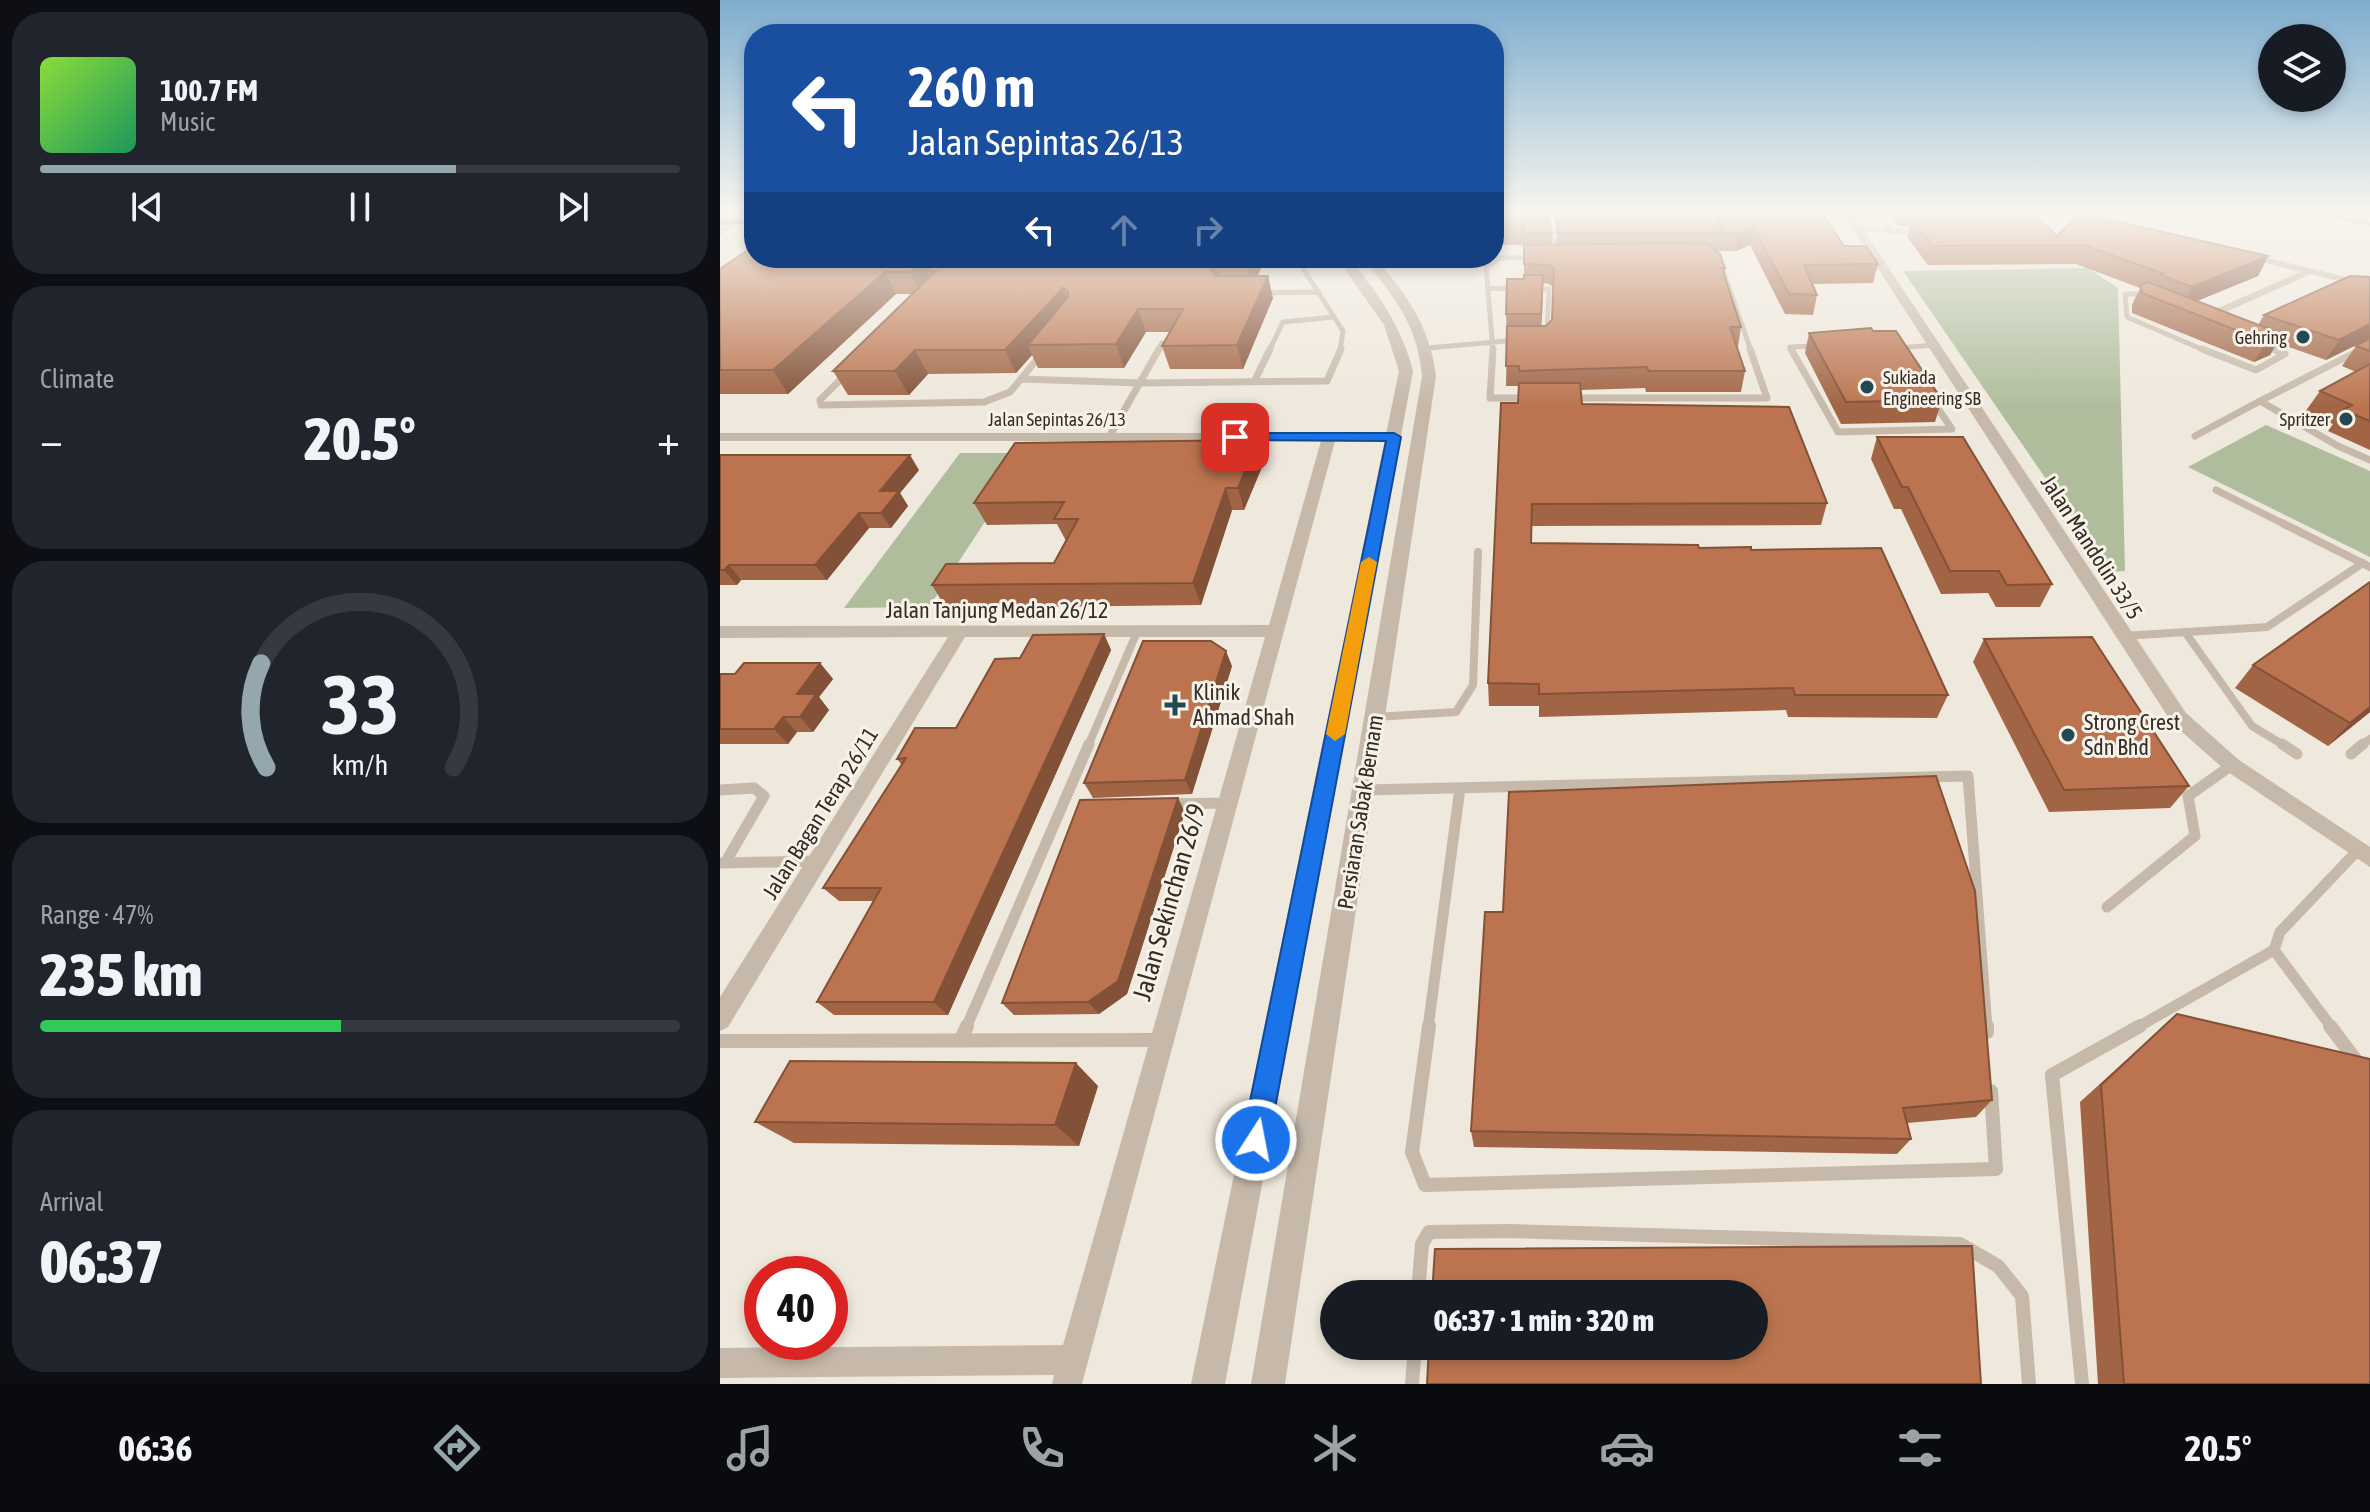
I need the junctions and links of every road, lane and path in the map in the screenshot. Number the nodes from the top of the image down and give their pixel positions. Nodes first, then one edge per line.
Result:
1 (1309, 278) edge
2 (1359, 278) edge
3 (1386, 278) edge
4 (1488, 278) edge
5 (1726, 278) edge
6 (1889, 278) edge
7 (2295, 278) edge
8 (2336, 278) edge
9 (2370, 286) edge
10 (1489, 288) junction
11 (1319, 292) junction
12 (1249, 293) edge
13 (1334, 317) junction
14 (2202, 319) junction
15 (1494, 340) junction
16 (1533, 340) edge
17 (1546, 340) edge
18 (1162, 343) edge
19 (1833, 345) edge
20 (1934, 345) junction
21 (2370, 345) edge
22 (1046, 347) edge
23 (1428, 348) junction
24 (1904, 359) edge
25 (854, 367) edge
26 (1021, 379) junction
27 (1254, 382) junction
28 (1140, 383) junction
29 (1928, 394) edge
30 (2260, 401) junction
31 (2195, 436) dead end
32 (720, 437) edge
33 (1109, 437) junction
34 (1329, 437) junction
35 (1394, 437) junction
36 (2370, 460) edge
37 (2216, 490) dead end
38 (1478, 552) dead end
39 (2366, 565) edge
40 (1274, 631) junction
41 (720, 632) edge
42 (960, 632) junction
43 (1137, 632) junction
44 (2185, 632) junction
45 (2123, 636) junction
46 (1375, 717) junction
47 (2370, 739) edge
48 (2297, 754) dead end
49 (2351, 754) dead end
50 (2232, 765) junction
51 (1460, 788) junction
52 (720, 790) edge
53 (1363, 790) junction
54 (1226, 803) junction
55 (1151, 805) edge
56 (1076, 806) edge
57 (1061, 807) junction
58 (2366, 848) edge
59 (818, 861) junction
60 (723, 863) edge
61 (2107, 907) dead end
62 (2274, 950) junction
63 (720, 1019) edge
64 (961, 1040) junction
65 (1160, 1040) junction
66 (720, 1041) edge
67 (1987, 1043) edge
68 (1990, 1075) edge
69 (2370, 1079) edge
70 (1419, 1280) edge
71 (1414, 1360) edge
72 (720, 1363) edge
73 (1070, 1372) edge
74 (1208, 1384) edge
75 (1268, 1384) edge
76 (1412, 1384) edge
77 (2029, 1384) edge
78 (2082, 1384) edge

1 - 11 lane
2 - 35 street, Persiaran Sabak Bernam
3 - 23 street, Persiaran Sabak Bernam
4 - 10 lane
5 - 15 lane
6 - 20 street, Jalan Mandolin 33/5
7 - 14 street
8 - 9 street
10 - 15 lane
10 - 17 lane
11 - 12 lane
11 - 13 lane
13 - 27 lane
13 - 27 lane
14 - 14 lane
15 - 16 lane
15 - 23 lane
18 - 28 lane
19 - 29 lane
20 - 24 lane
20 - 45 street, Jalan Mandolin 33/5
21 - 30 lane
22 - 26 lane
23 - 46 street, Persiaran Sabak Bernam
25 - 26 lane
26 - 28 lane
27 - 28 lane
28 - 33 lane
30 - 31 lane
30 - 36 lane
32 - 33 street, Jalan Sepintas 26/13
33 - 34 street, Jalan Sepintas 26/13
34 - 35 street, Jalan Sepintas 26/13
34 - 40 street, Jalan Sekinchan 26/9
35 - 74 street, Persiaran Sabak Bernam
37 - 39 lane
38 - 46 lane
39 - 44 lane
40 - 43 street, Jalan Tanjung Medan 26/12
40 - 54 street, Jalan Sekinchan 26/9
41 - 42 street, Jalan Tanjung Medan 26/12
42 - 43 street, Jalan Tanjung Medan 26/12
42 - 59 street, Jalan Bagan Terap 26/11
43 - 57 lane
44 - 45 lane
44 - 48 lane
45 - 50 street, Jalan Mandolin 33/5
46 - 53 street, Persiaran Sabak Bernam
47 - 49 lane
50 - 58 street, Jalan Mandolin 33/5
50 - 61 lane
51 - 53 lane
51 - 67 lane
51 - 68 lane
52 - 60 lane
53 - 75 street, Persiaran Sabak Bernam
54 - 55 lane
54 - 65 street, Jalan Sekinchan 26/9
56 - 57 lane
57 - 64 lane
58 - 62 lane
59 - 60 lane
59 - 63 street, Jalan Bagan Terap 26/11
62 - 69 lane
62 - 78 lane
64 - 65 lane
64 - 66 lane
65 - 73 street, Jalan Sekinchan 26/9
70 - 77 lane
71 - 76 lane
72 - 73 street

